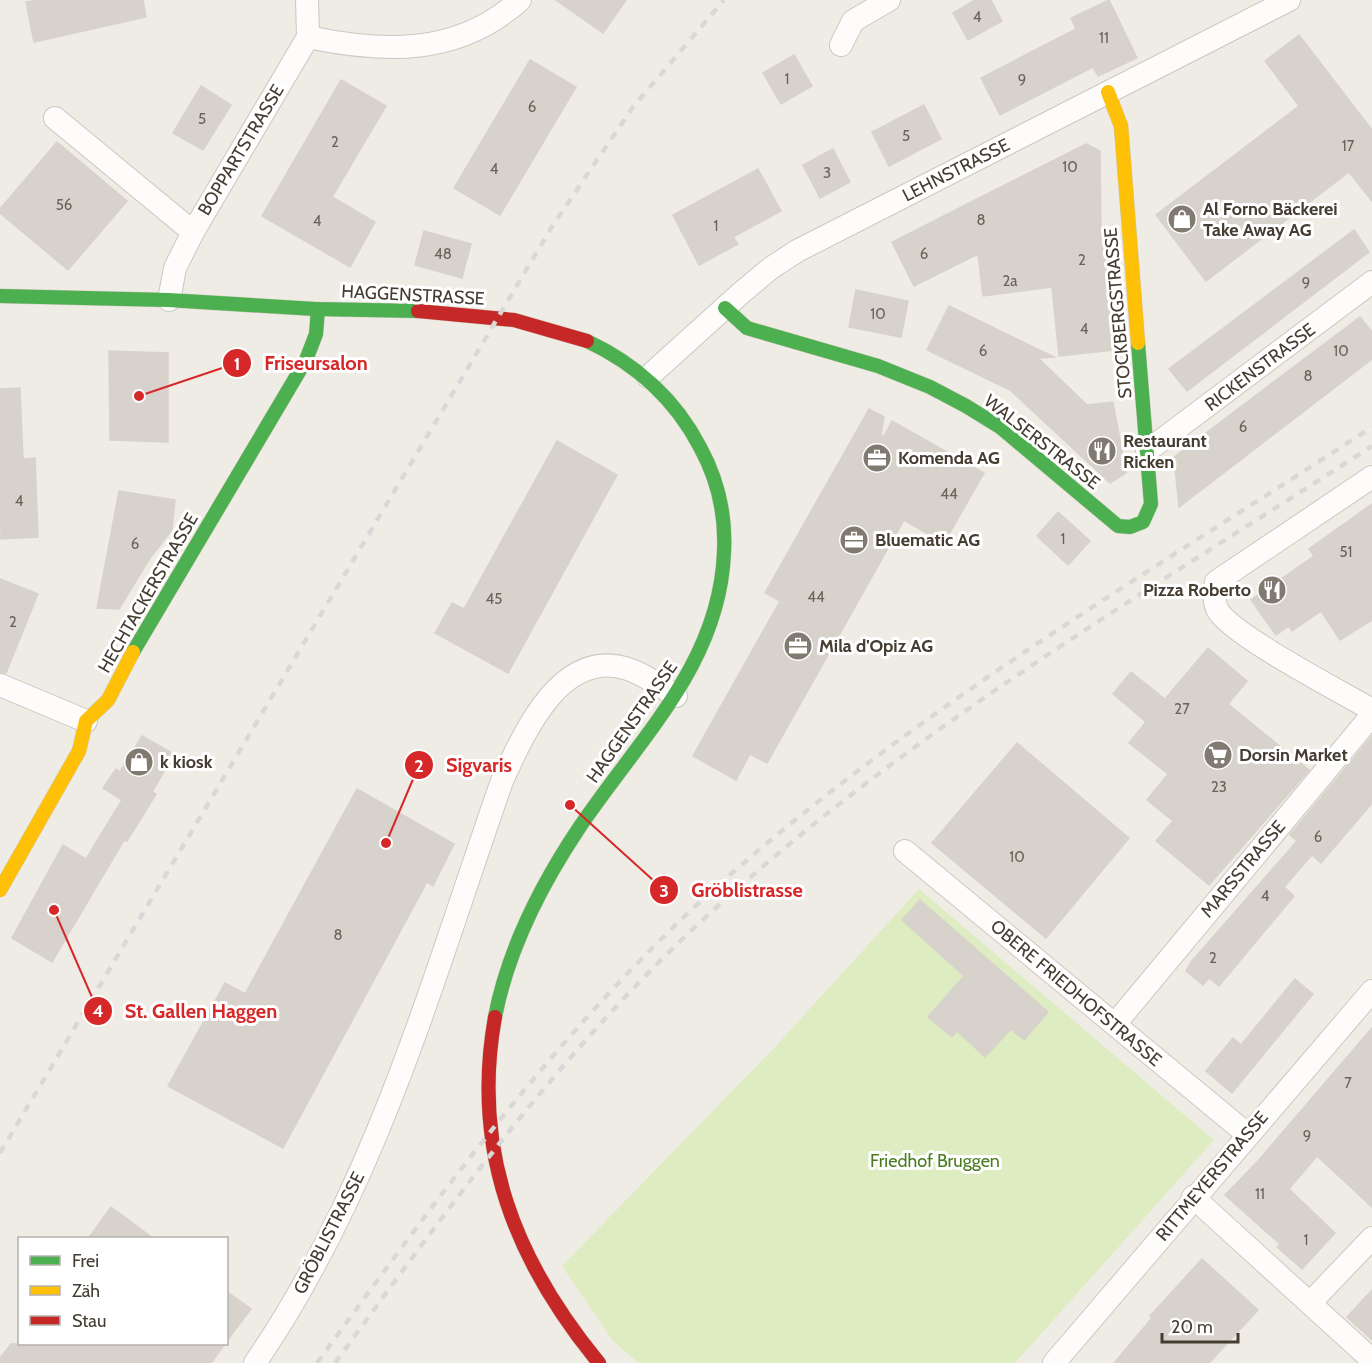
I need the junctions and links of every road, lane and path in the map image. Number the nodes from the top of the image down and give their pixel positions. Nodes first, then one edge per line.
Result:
1 (307, 0) edge
2 (520, 0) edge
3 (889, 0) edge
4 (1289, 0) edge
5 (308, 37) junction
6 (841, 45) dead end
7 (1108, 92) junction
8 (55, 118) dead end
9 (193, 232) junction
10 (1372, 282) edge
11 (0, 296) edge
12 (169, 300) junction
13 (725, 308) junction
14 (318, 309) junction
15 (648, 377) junction
16 (1147, 451) junction
17 (1372, 477) edge
18 (1135, 527) joint
19 (0, 685) edge
20 (676, 696) junction
21 (1372, 710) edge
22 (1372, 716) edge
23 (86, 721) junction
24 (905, 851) dead end
25 (0, 890) edge
26 (1372, 991) edge
27 (1115, 1024) junction
28 (1246, 1134) junction
29 (1193, 1197) junction
30 (1372, 1238) edge
31 (1311, 1302) junction
32 (1372, 1360) edge
33 (255, 1363) edge
34 (599, 1363) edge
35 (1054, 1363) edge

1 - 5 street
2 - 5 street
3 - 6 street
4 - 7 street, LEHNSTRASSE
5 - 9 street, BOPPARTSTRASSE
7 - 13 street, LEHNSTRASSE
7 - 16 street, STOCKBERGSTRASSE
8 - 9 street
9 - 12 street, BOPPARTSTRASSE
10 - 16 street, RICKENSTRASSE
11 - 12 street, HAGGENSTRASSE
12 - 14 street, HAGGENSTRASSE
13 - 15 street, LEHNSTRASSE
13 - 18 street, WALSERSTRASSE
14 - 15 street, HAGGENSTRASSE
14 - 23 street, HECHTACKERSTRASSE
15 - 20 street, HAGGENSTRASSE
16 - 18 street, STOCKBERGSTRASSE
17 - 21 street
19 - 23 street
20 - 33 street, GRÖBLISTRASSE
20 - 34 street, HAGGENSTRASSE
22 - 27 street, MARSSTRASSE
23 - 25 street
24 - 27 street, OBERE FRIEDHOFSTRASSE
26 - 28 street, RITTMEYERSTRASSE
27 - 28 street, OBERE FRIEDHOFSTRASSE
28 - 29 street, RITTMEYERSTRASSE
29 - 31 street
29 - 35 street, RITTMEYERSTRASSE
30 - 31 street
31 - 32 street

